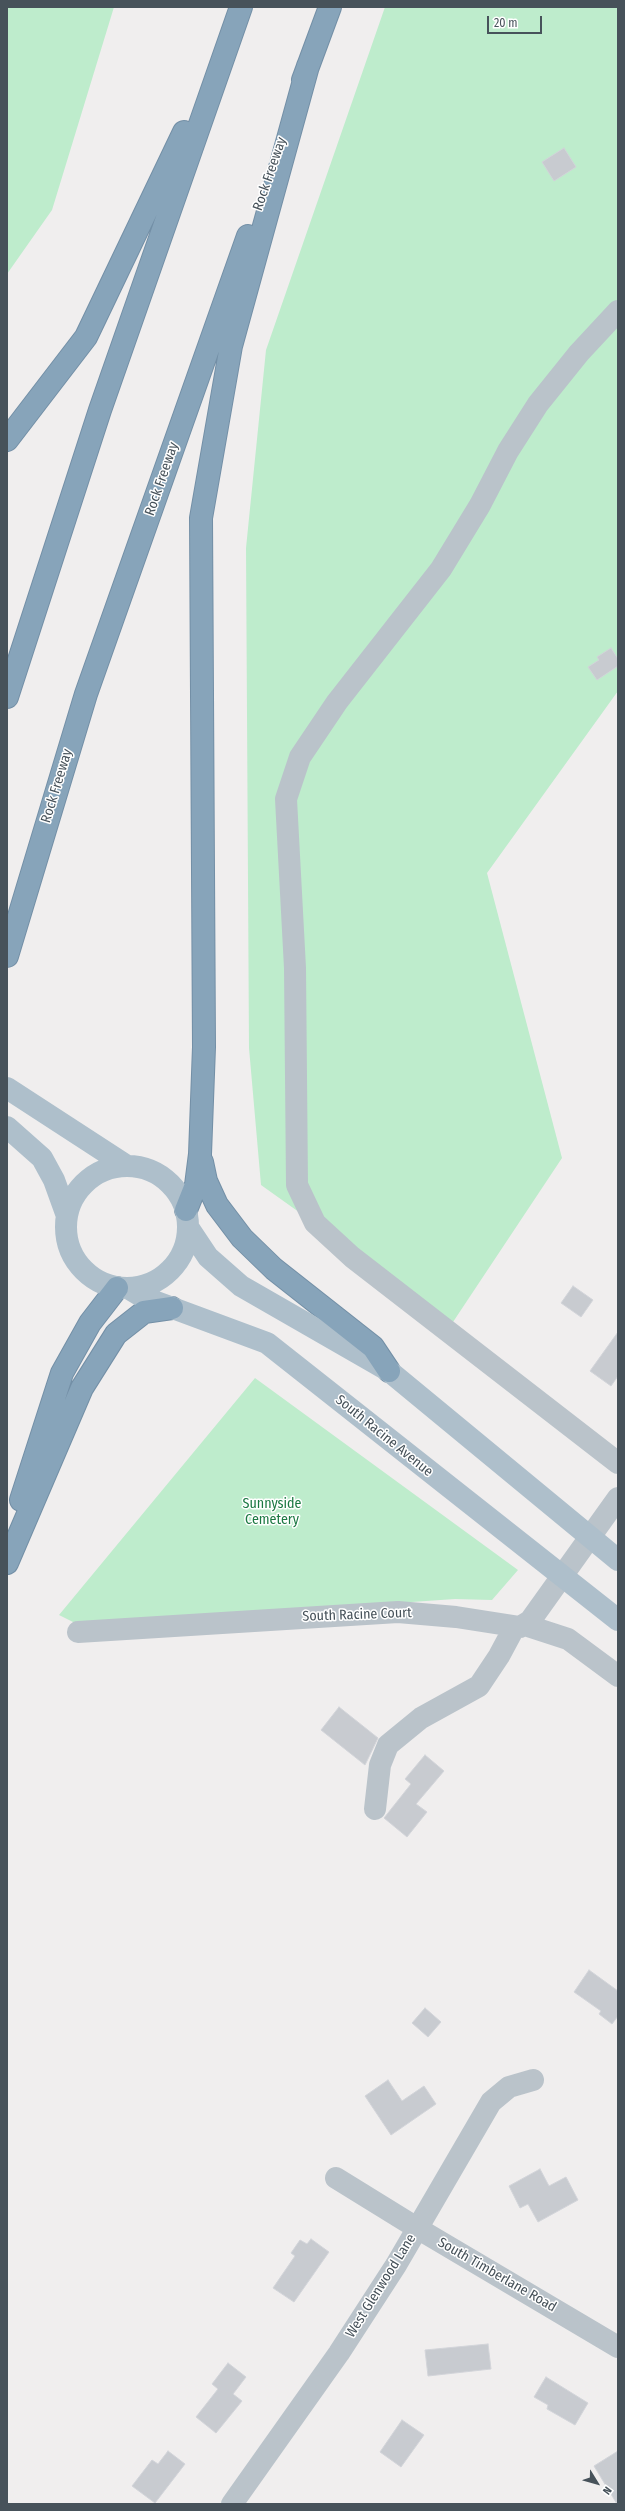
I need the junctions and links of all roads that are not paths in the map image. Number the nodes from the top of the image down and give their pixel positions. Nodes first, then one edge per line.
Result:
1 (241, 7) edge
2 (330, 7) edge
3 (232, 32) junction
4 (308, 66) junction
5 (618, 311) edge
6 (7, 440) edge
7 (7, 696) edge
8 (7, 956) edge
9 (14, 1093) edge
10 (11, 1130) edge
11 (200, 1154) junction
12 (127, 1166) junction
13 (67, 1216) junction
14 (187, 1218) junction
15 (122, 1288) junction
16 (172, 1308) junction
17 (389, 1370) junction
18 (618, 1463) edge
19 (618, 1498) edge
20 (591, 1538) junction
21 (7, 1546) edge
22 (618, 1560) edge
23 (7, 1563) edge
24 (562, 1576) junction
25 (618, 1620) edge
26 (519, 1626) junction
27 (78, 1632) dead end
28 (618, 1676) edge
29 (375, 1809) dead end
30 (533, 2080) dead end
31 (336, 2178) dead end
32 (417, 2228) junction
33 (618, 2347) edge
34 (232, 2504) edge

1 - 3 highway
2 - 4 highway, Rock Freeway
3 - 6 highway
3 - 7 highway
4 - 8 highway, Rock Freeway
4 - 11 highway
5 - 18 street
9 - 12 main road
10 - 13 main road
11 - 14 highway
11 - 17 highway
12 - 13 main road
12 - 14 main road
13 - 15 main road
14 - 15 main road
14 - 17 main road
15 - 16 main road, South Racine Avenue
15 - 21 highway
16 - 23 highway
16 - 24 main road, South Racine Avenue
17 - 20 main road
19 - 20 street
20 - 22 main road
20 - 24 street
24 - 25 main road, South Racine Avenue
24 - 26 street
26 - 27 street, South Racine Court
26 - 28 street, South Racine Court
26 - 29 street
30 - 32 street, West Glenwood Lane
31 - 32 street, South Timberlane Road
32 - 33 street, South Timberlane Road
32 - 34 street, West Glenwood Lane

